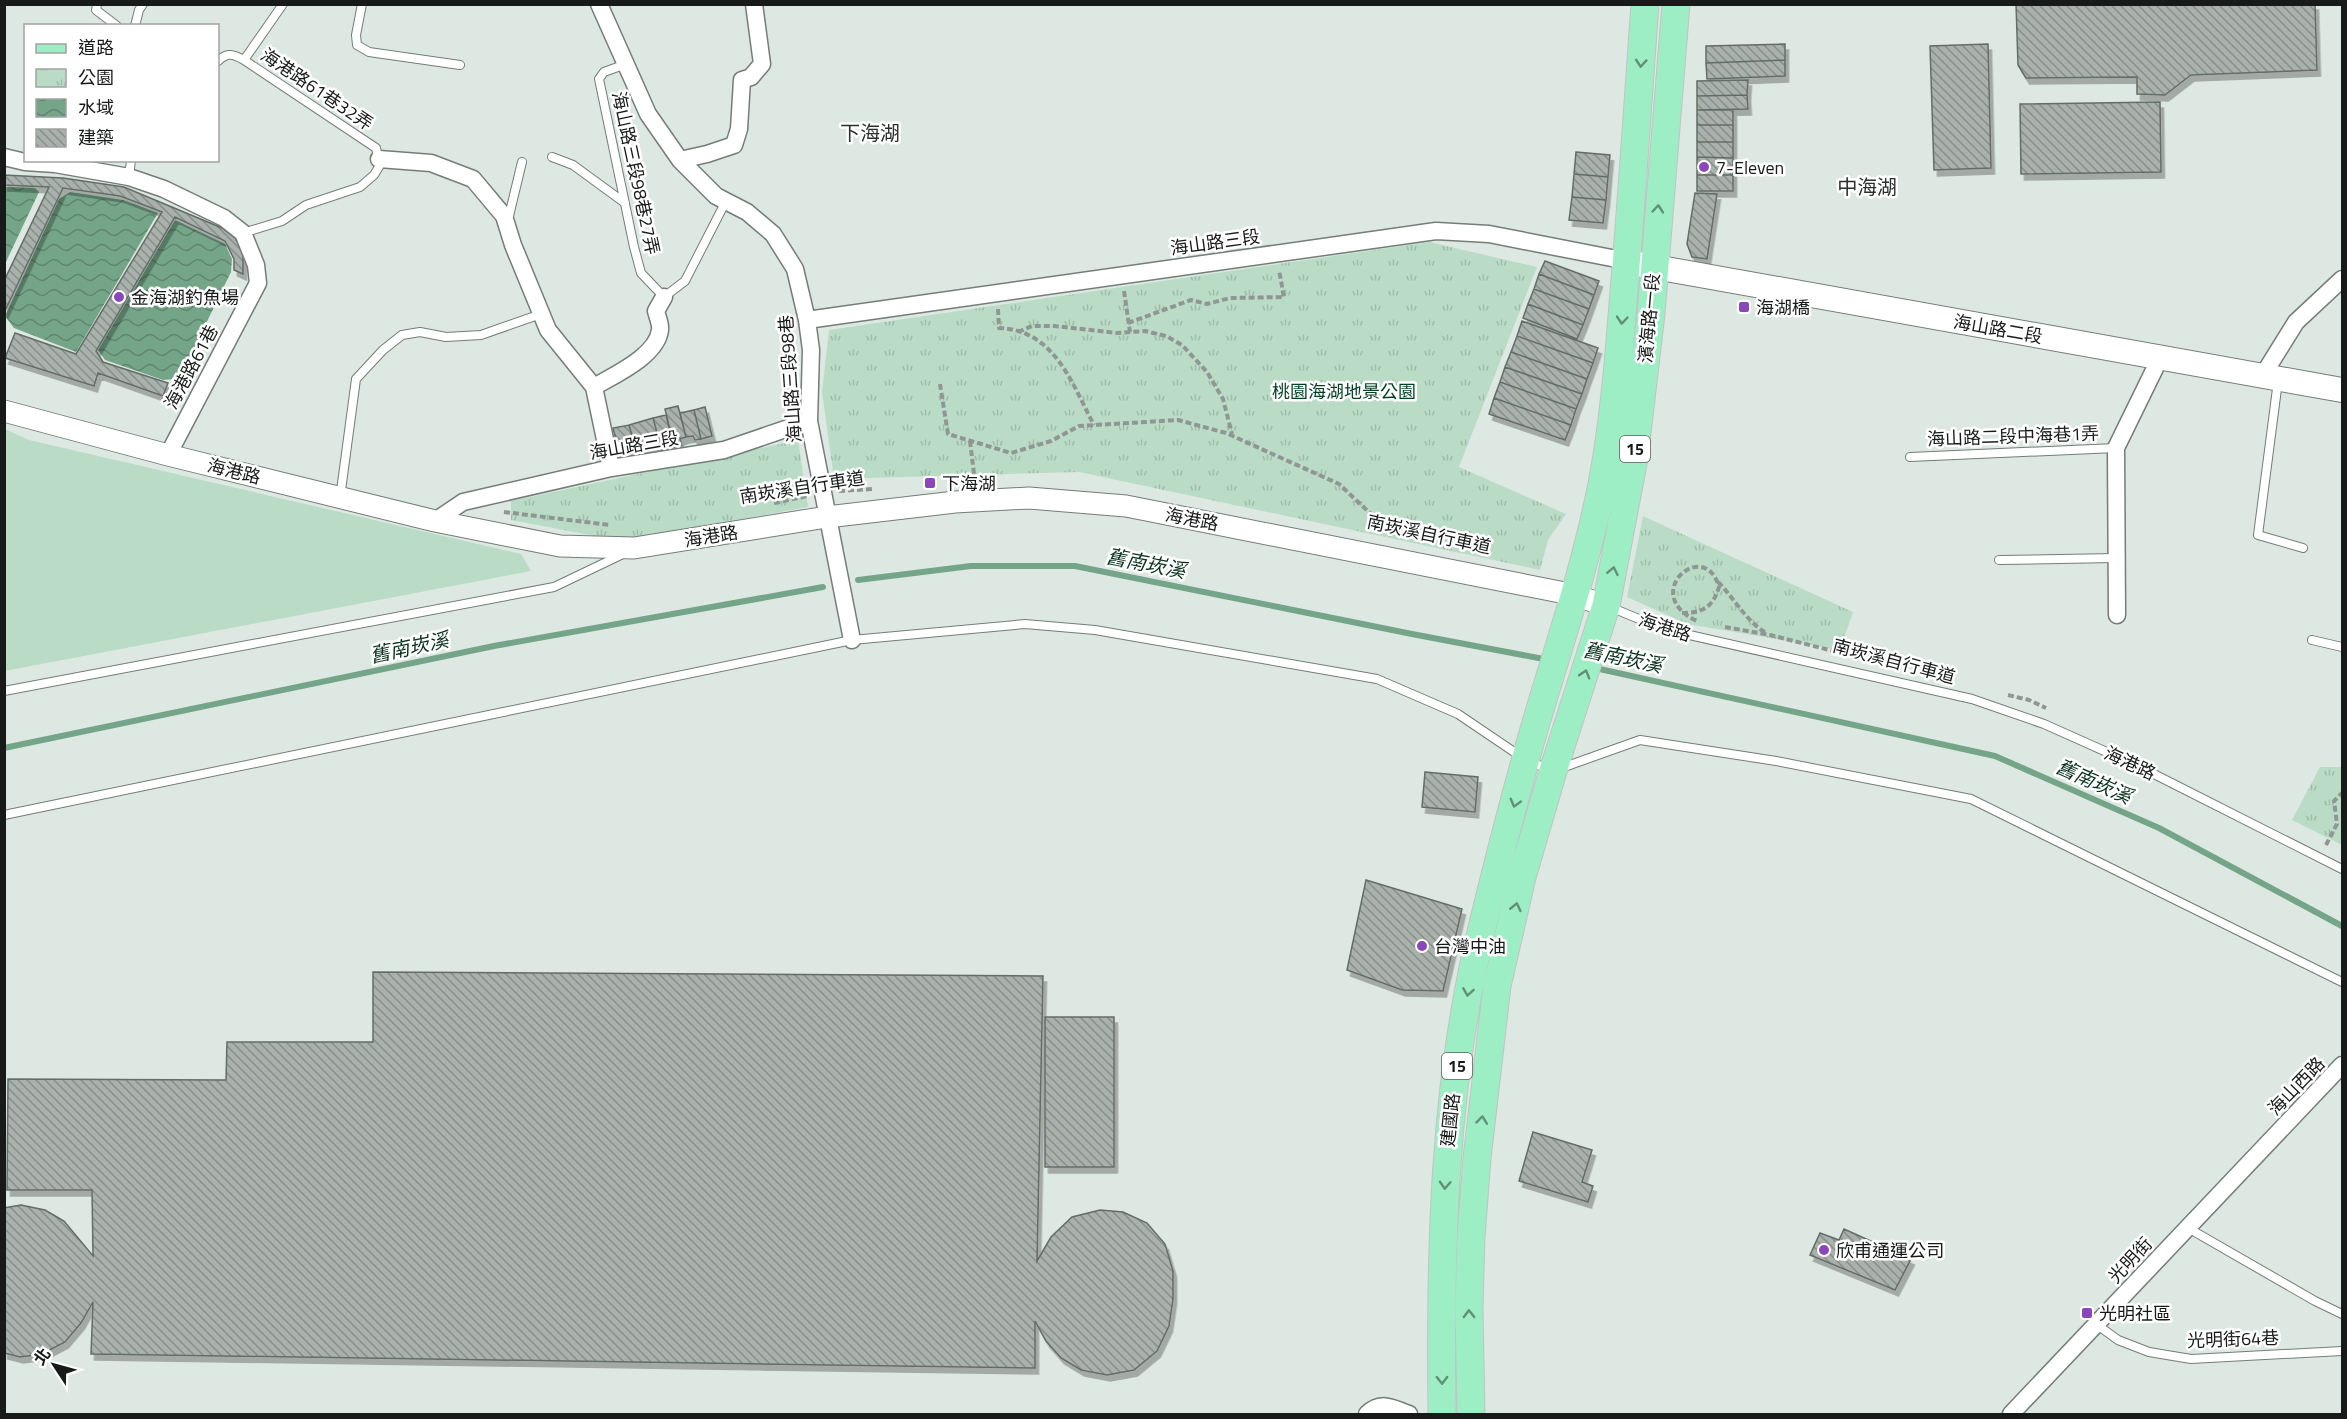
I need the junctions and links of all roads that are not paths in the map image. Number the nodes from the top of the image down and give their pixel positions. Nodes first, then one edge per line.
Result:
1 (97, 4) edge
2 (143, 4) edge
3 (283, 4) edge
4 (363, 4) edge
5 (599, 4) edge
6 (754, 4) edge
7 (1645, 4) edge
8 (1676, 4) edge
9 (114, 24) edge
10 (136, 24) edge
11 (219, 60) edge
12 (244, 60) junction
13 (460, 64) dead end
14 (626, 64) junction
15 (4, 157) edge
16 (552, 157) dead end
17 (379, 159) junction
18 (680, 160) junction
19 (24, 162) edge
20 (25, 162) edge
21 (522, 162) dead end
22 (130, 169) edge
23 (726, 201) junction
24 (625, 203) junction
25 (507, 226) junction
26 (243, 233) junction
27 (1627, 261) junction
28 (1653, 267) junction
29 (2343, 279) edge
30 (664, 297) junction
31 (541, 314) junction
32 (807, 320) junction
33 (2160, 358) junction
34 (2271, 376) junction
35 (594, 387) junction
36 (2343, 390) edge
37 (4, 411) edge
38 (809, 421) junction
39 (2116, 448) junction
40 (168, 455) junction
41 (1910, 457) dead end
42 (611, 468) junction
43 (340, 498) junction
44 (827, 517) junction
45 (435, 521) junction
46 (634, 548) junction
47 (2303, 548) dead end
48 (2116, 558) junction
49 (1999, 560) dead end
50 (1571, 607) junction
51 (2117, 615) dead end
52 (1603, 617) junction
53 (852, 640) junction
54 (2312, 640) dead end
55 (2343, 647) edge
56 (4, 691) edge
57 (1526, 760) junction
58 (1553, 771) junction
59 (4, 816) edge
60 (2343, 869) edge
61 (2343, 982) edge
62 (2343, 1065) edge
63 (2278, 1133) joint
64 (2188, 1228) junction
65 (2343, 1314) edge
66 (2096, 1324) junction
67 (2343, 1351) edge
68 (1367, 1414) edge
69 (1409, 1414) edge
70 (1442, 1414) edge
71 (1471, 1414) edge
72 (2011, 1414) edge

1 - 9 lane
2 - 10 lane
3 - 12 lane, 海港路61巷32弄
4 - 13 lane
5 - 14 street, 海山路三段98巷
6 - 18 street
7 -> 27 main road, 濱海路一段 / 15
28 -> 8 main road, 濱海路一段 / 15
11 - 12 lane, 海港路61巷32弄
12 - 17 lane, 海港路61巷32弄
14 - 18 street, 海山路三段98巷
14 - 24 lane, 海山路三段98巷27弄
15 - 19 street
16 - 24 lane
17 - 25 street
17 - 26 lane
18 - 23 street, 海山路三段98巷
20 - 22 street
21 - 25 lane
22 - 26 street
23 - 30 lane
23 - 32 street, 海山路三段98巷
24 - 30 lane, 海山路三段98巷27弄
25 - 31 street
26 - 40 street, 海港路61巷
27 - 28 main road, 海山路二段
27 - 32 street, 海山路三段
27 -> 50 main road, 濱海路一段 / 15
28 - 33 main road, 海山路二段
52 -> 28 main road, 濱海路一段 / 15
29 - 34 street
30 - 35 street
31 - 35 street
31 - 43 lane
32 - 38 street, 海山路三段98巷
33 - 34 main road, 海山路二段
33 - 39 street
34 - 36 main road, 海山路二段
34 - 47 lane
35 - 42 street
37 - 40 street, 海港路
38 - 42 street, 海山路三段
38 - 44 street, 海山路三段98巷
39 - 41 lane, 海山路二段中海巷1弄
39 - 48 street
40 - 43 street, 海港路
42 - 45 street, 海山路三段
43 - 45 street, 海港路
44 - 46 street, 海港路
44 - 50 street, 海港路
44 - 53 street, 海山路三段98巷
45 - 46 street, 海港路
46 - 56 lane
48 - 49 lane
48 - 51 street
50 - 52 street, 海港路
50 - 57 main road, 建國路 / 15
58 -> 52 main road, 建國路 / 15
52 - 60 lane, 海港路
53 - 57 lane
53 - 59 lane
54 - 55 lane
57 - 58 lane
57 -> 70 main road, 建國路 / 15
58 - 61 lane
71 -> 58 main road, 建國路 / 15
62 - 63 street, 海山西路
63 - 64 street, 光明街
64 - 65 lane
64 - 66 street, 光明街
66 - 67 lane, 光明街64巷
66 - 72 street, 光明街
68 - 69 street

